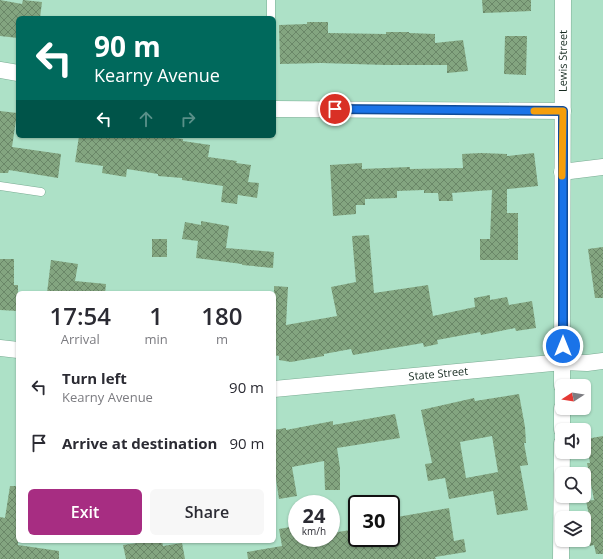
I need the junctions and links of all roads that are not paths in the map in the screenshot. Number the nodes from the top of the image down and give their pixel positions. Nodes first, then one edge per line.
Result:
1 (271, 0) edge
2 (563, 0) edge
3 (271, 16) edge
4 (0, 70) edge
5 (16, 73) edge
6 (276, 109) edge
7 (563, 111) junction
8 (603, 167) edge
9 (562, 172) junction
10 (0, 186) edge
11 (41, 192) dead end
12 (0, 348) edge
13 (16, 350) edge
14 (603, 361) edge
15 (563, 362) junction
16 (562, 379) edge
17 (276, 389) edge
18 (562, 459) edge
19 (561, 559) edge

1 - 3 lane
2 - 7 street, Lewis Street
4 - 5 street
6 - 7 street
7 - 9 street, Lewis Street
8 - 9 street
9 - 15 street, Lewis Street
10 - 11 lane
12 - 13 street
14 - 15 street, State Street
15 - 16 street, Lewis Street
15 - 17 street, State Street
18 - 19 street

